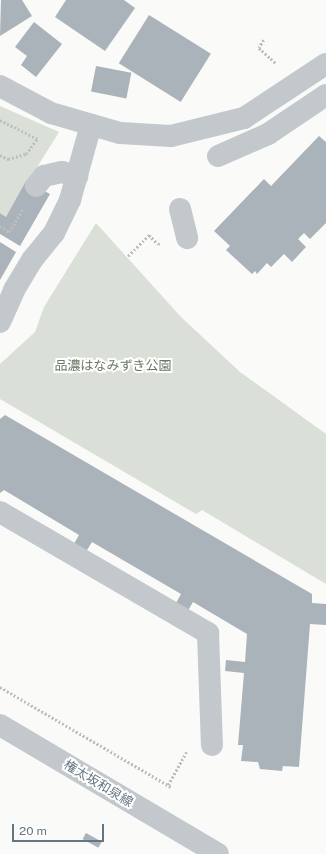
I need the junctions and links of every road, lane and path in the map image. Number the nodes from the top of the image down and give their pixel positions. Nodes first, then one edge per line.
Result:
1 (264, 40) dead end
2 (326, 64) edge
3 (280, 68) dead end
4 (0, 86) edge
5 (326, 95) edge
6 (92, 125) junction
7 (37, 139) dead end
8 (0, 155) edge
9 (218, 156) dead end
10 (76, 176) junction
11 (36, 186) joint
12 (180, 209) dead end
13 (0, 226) edge
14 (187, 238) dead end
15 (158, 244) dead end
16 (128, 256) dead end
17 (0, 322) edge
18 (0, 512) edge
19 (0, 687) edge
20 (3, 732) edge
21 (212, 745) dead end
22 (171, 787) dead end
23 (218, 854) edge

1 - 3 path
2 - 6 street
4 - 6 street
5 - 9 street
6 - 10 street
7 - 8 path
10 - 11 street
10 - 17 street
11 - 13 path
12 - 14 street
15 - 16 path
18 - 21 street
19 - 22 path
20 - 23 street, 権太坂和泉線

